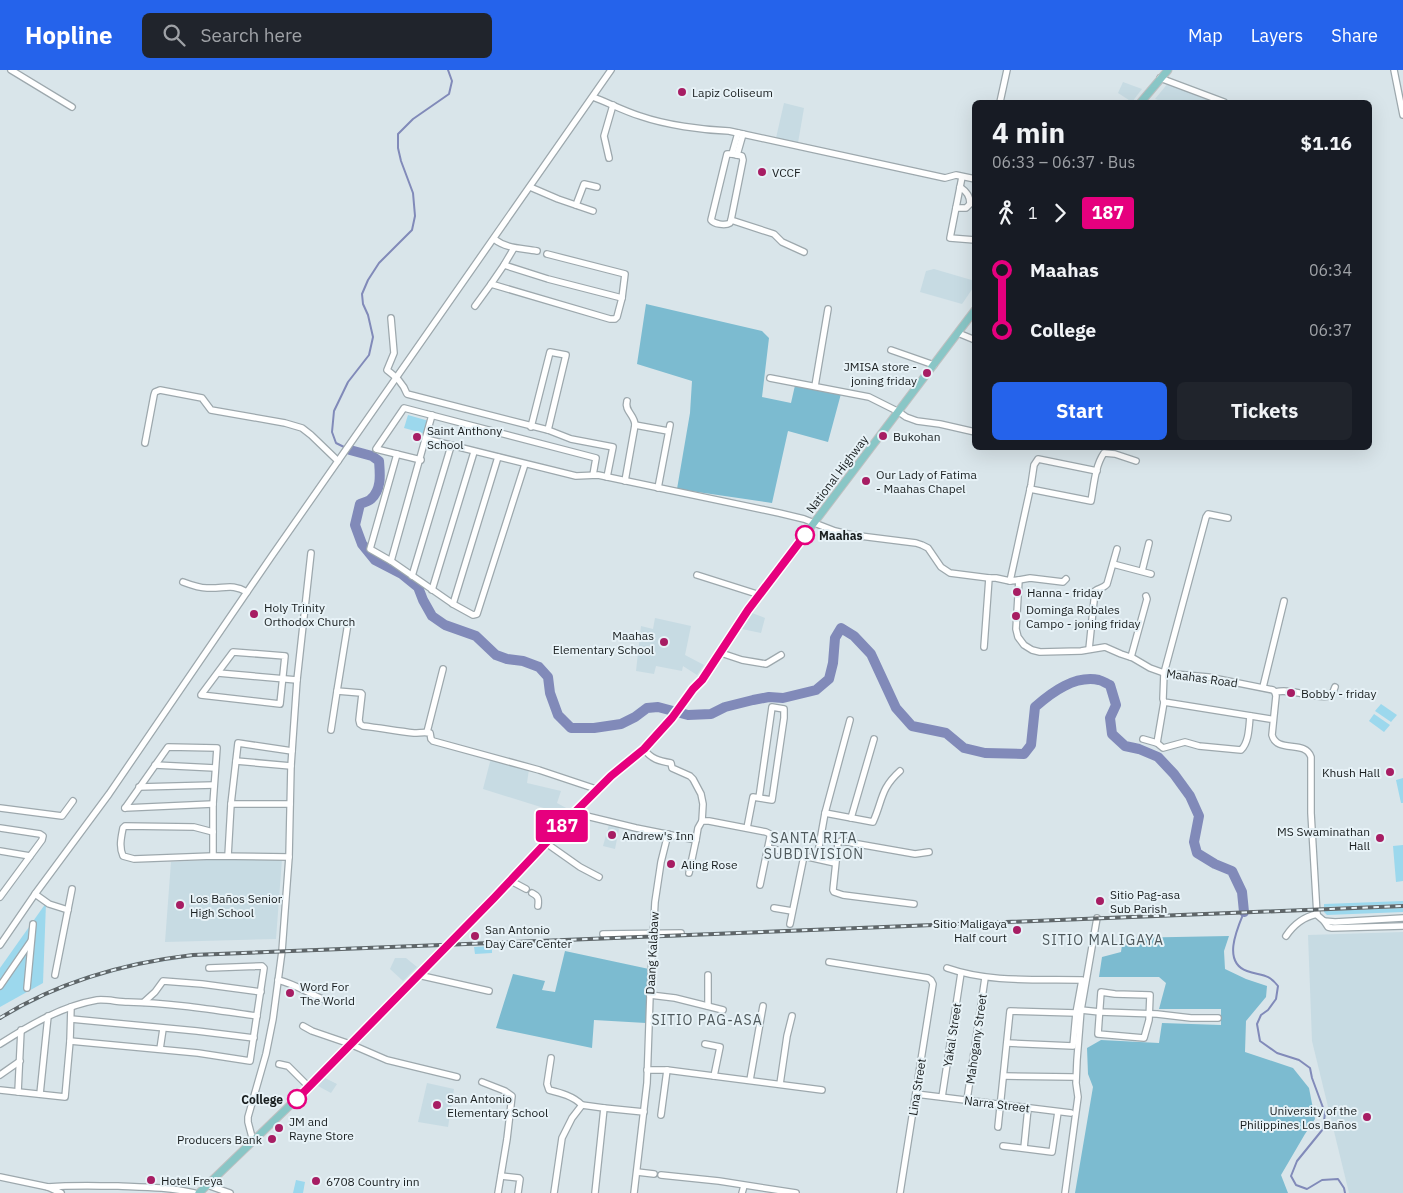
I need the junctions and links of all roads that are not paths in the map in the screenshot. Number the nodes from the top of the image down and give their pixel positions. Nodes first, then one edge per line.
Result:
1 (11, 70) edge
2 (611, 70) edge
3 (1007, 70) edge
4 (1168, 70) edge
5 (1394, 70) edge
6 (1160, 78) junction
7 (593, 97) junction
8 (1000, 100) edge
9 (1142, 100) edge
10 (1219, 100) edge
11 (613, 105) junction
12 (72, 107) dead end
13 (1403, 115) edge
14 (741, 133) junction
15 (735, 154) junction
16 (609, 158) dead end
17 (962, 177) junction
18 (972, 179) edge
19 (530, 187) junction
20 (597, 187) dead end
21 (960, 187) junction
22 (972, 196) edge
23 (972, 199) edge
24 (576, 204) junction
25 (956, 208) junction
26 (593, 211) dead end
27 (731, 220) junction
28 (494, 239) junction
29 (972, 240) edge
30 (514, 248) junction
31 (536, 251) dead end
32 (804, 252) dead end
33 (547, 254) dead end
34 (504, 265) junction
35 (491, 284) junction
36 (622, 298) junction
37 (475, 306) dead end
38 (828, 309) dead end
39 (972, 314) edge
40 (392, 318) dead end
41 (958, 333) junction
42 (972, 339) edge
43 (891, 350) dead end
44 (934, 365) junction
45 (397, 377) junction
46 (770, 378) dead end
47 (815, 386) junction
48 (627, 401) dead end
49 (899, 412) junction
50 (432, 415) junction
51 (635, 425) junction
52 (531, 427) junction
53 (548, 430) junction
54 (972, 431) edge
55 (426, 440) junction
56 (145, 442) dead end
57 (451, 446) junction
58 (1116, 450) edge
59 (474, 452) junction
60 (397, 454) junction
61 (1115, 454) junction
62 (498, 457) junction
63 (339, 460) junction
64 (421, 460) junction
65 (1136, 460) dead end
66 (525, 464) junction
67 (1097, 471) junction
68 (593, 475) junction
69 (607, 477) junction
70 (625, 481) junction
71 (658, 488) junction
72 (1030, 489) junction
73 (1228, 518) dead end
74 (814, 523) junction
75 (1149, 543) dead end
76 (1117, 549) dead end
77 (311, 553) dead end
78 (391, 561) junction
79 (1113, 564) junction
80 (1142, 571) junction
81 (1151, 574) dead end
82 (697, 575) dead end
83 (412, 576) junction
84 (989, 578) junction
85 (1066, 579) dead end
86 (1020, 580) junction
87 (1010, 581) junction
88 (183, 582) dead end
89 (432, 590) junction
90 (247, 592) junction
91 (760, 595) junction
92 (1146, 596) dead end
93 (1284, 601) dead end
94 (453, 604) junction
95 (348, 624) dead end
96 (984, 647) dead end
97 (1089, 649) junction
98 (721, 653) junction
99 (781, 655) dead end
100 (1131, 657) junction
101 (443, 669) dead end
102 (218, 673) junction
103 (1164, 673) junction
104 (283, 679) junction
105 (297, 680) junction
106 (1335, 686) dead end
107 (1264, 687) junction
108 (337, 691) junction
109 (1275, 692) junction
110 (1164, 702) junction
111 (1250, 716) junction
112 (1270, 719) dead end
113 (850, 720) dead end
114 (331, 730) dead end
115 (427, 732) junction
116 (874, 739) dead end
117 (1143, 739) dead end
118 (1157, 743) junction
119 (644, 749) junction
120 (292, 751) junction
121 (236, 761) junction
122 (155, 765) junction
123 (291, 766) junction
124 (215, 768) junction
125 (900, 771) dead end
126 (214, 785) junction
127 (139, 788) junction
128 (599, 790) junction
129 (759, 798) junction
130 (73, 801) dead end
131 (213, 804) junction
132 (231, 804) junction
133 (290, 804) junction
134 (0, 808) edge
135 (574, 813) junction
136 (825, 813) junction
137 (851, 818) junction
138 (702, 821) junction
139 (0, 828) edge
140 (746, 828) junction
141 (213, 832) junction
142 (668, 834) junction
143 (696, 840) junction
144 (546, 843) junction
145 (768, 848) junction
146 (0, 851) edge
147 (930, 852) dead end
148 (30, 856) junction
149 (213, 856) junction
150 (228, 856) junction
151 (804, 856) junction
152 (288, 857) junction
153 (817, 858) junction
154 (835, 863) junction
155 (689, 873) dead end
156 (598, 877) dead end
157 (510, 880) junction
158 (760, 885) dead end
159 (72, 889) dead end
160 (526, 889) dead end
161 (532, 893) dead end
162 (35, 894) junction
163 (0, 897) edge
164 (914, 904) dead end
165 (538, 906) dead end
166 (774, 908) dead end
167 (68, 910) junction
168 (792, 911) junction
169 (1317, 914) junction
170 (1097, 918) dead end
171 (1403, 918) edge
172 (1324, 921) junction
173 (33, 924) dead end
174 (790, 924) dead end
175 (1403, 926) edge
176 (681, 933) dead end
177 (603, 934) dead end
178 (653, 934) junction
179 (1286, 936) dead end
180 (32, 939) junction
181 (0, 945) edge
182 (829, 962) dead end
183 (209, 968) dead end
184 (946, 968) dead end
185 (961, 973) junction
186 (55, 975) dead end
187 (418, 975) junction
188 (708, 975) dead end
189 (985, 978) junction
190 (278, 980) junction
191 (0, 986) edge
192 (27, 988) dead end
193 (489, 991) dead end
194 (261, 992) junction
195 (650, 995) junction
196 (325, 1000) dead end
197 (144, 1002) junction
198 (708, 1006) junction
199 (763, 1006) dead end
200 (71, 1007) junction
201 (723, 1010) dead end
202 (1078, 1011) junction
203 (1100, 1012) junction
204 (1149, 1014) junction
205 (48, 1016) junction
206 (257, 1016) junction
207 (792, 1016) dead end
208 (1218, 1018) dead end
209 (71, 1019) junction
210 (303, 1026) dead end
211 (163, 1029) junction
212 (21, 1030) junction
213 (254, 1038) junction
214 (70, 1041) junction
215 (0, 1044) edge
216 (350, 1044) junction
217 (706, 1044) dead end
218 (1007, 1044) junction
219 (160, 1049) junction
220 (551, 1058) dead end
221 (20, 1061) junction
222 (279, 1064) dead end
223 (648, 1070) junction
224 (667, 1070) junction
225 (0, 1075) edge
226 (714, 1076) junction
227 (1004, 1076) junction
228 (457, 1077) dead end
229 (1073, 1077) dead end
230 (750, 1080) junction
231 (482, 1082) dead end
232 (780, 1084) junction
233 (309, 1087) junction
234 (0, 1090) edge
235 (822, 1090) dead end
236 (18, 1092) junction
237 (40, 1094) junction
238 (919, 1094) junction
239 (942, 1097) junction
240 (967, 1100) junction
241 (1000, 1104) junction
242 (582, 1105) junction
243 (604, 1108) junction
244 (1028, 1108) junction
245 (644, 1112) junction
246 (1058, 1112) junction
247 (1071, 1112) dead end
248 (661, 1115) dead end
249 (998, 1127) dead end
250 (253, 1141) junction
251 (1003, 1146) dead end
252 (1024, 1148) junction
253 (636, 1172) junction
254 (501, 1176) junction
255 (0, 1177) edge
256 (207, 1185) junction
257 (48, 1186) junction
258 (744, 1186) junction
259 (61, 1193) edge
260 (194, 1193) edge
261 (199, 1193) edge
262 (230, 1193) edge
263 (498, 1193) edge
264 (518, 1193) edge
265 (554, 1193) edge
266 (595, 1193) edge
267 (634, 1193) edge
268 (742, 1193) edge
269 (796, 1193) edge
270 (900, 1193) edge
271 (1066, 1193) edge

1 - 12 street
2 - 7 street
3 - 8 street
4 - 6 main road
5 - 13 street
6 - 9 main road
6 - 10 street
7 - 11 street
7 - 19 street
11 - 14 street
11 - 16 street
14 - 15 street
14 - 17 street
15 - 27 street
15 - 27 street
17 - 18 street
17 - 21 street
19 - 24 street
19 - 28 street
20 - 24 street
21 - 22 street
21 - 25 street
23 - 25 street
24 - 26 street
25 - 29 street
27 - 32 street
28 - 30 street
28 - 45 street
30 - 31 street
30 - 34 street
33 - 36 street
34 - 35 street
34 - 36 street
35 - 36 street
35 - 37 street
38 - 47 street
39 - 41 main road, National Highway
40 - 45 street
41 - 42 street
41 - 44 main road, National Highway
43 - 44 street
44 - 49 main road, National Highway
45 - 52 street
45 - 63 street
46 - 47 street
47 - 49 street
48 - 51 street
49 - 54 street
49 - 74 main road, National Highway
50 - 55 street
50 - 60 street
50 - 68 street
51 - 70 street
51 - 71 street
52 - 53 street
52 - 53 street
53 - 69 street
55 - 57 street
55 - 64 street
56 - 63 street
57 - 59 street
57 - 83 street
58 - 61 street
59 - 62 street
59 - 89 street
60 - 64 street
60 - 78 street
61 - 65 street
61 - 67 street
62 - 66 street
62 - 94 street
63 - 90 street
64 - 78 street
66 - 68 street
66 - 94 street
67 - 72 street
67 - 72 street
68 - 69 street
69 - 70 street
70 - 71 street
71 - 74 street
72 - 87 street
73 - 103 street
74 - 84 street
74 - 91 main road, National Highway
75 - 80 street
76 - 79 street
77 - 105 street
78 - 83 street
79 - 80 street
79 - 97 street
80 - 81 street
82 - 91 street
83 - 89 street
84 - 87 street
84 - 96 street
85 - 86 street
86 - 87 street
86 - 97 street, Maahas Road
88 - 90 street
89 - 94 street
90 - 162 street
91 - 98 main road, National Highway
92 - 100 street
93 - 107 street
95 - 108 street
97 - 100 street, Maahas Road
98 - 99 street
98 - 119 main road, National Highway
100 - 103 street, Maahas Road
101 - 115 street
102 - 104 street
102 - 104 street
102 - 104 street
103 - 107 street, Maahas Road
103 - 110 street
104 - 105 street
105 - 120 street
106 - 109 street
107 - 109 street, Maahas Road
108 - 114 street
108 - 115 street
109 - 169 street
110 - 111 street
110 - 118 street
111 - 112 street
111 - 118 street
113 - 136 street
115 - 128 street
116 - 137 street
117 - 118 street
119 - 128 main road, National Highway
119 - 138 street
120 - 121 street
120 - 123 street
121 - 123 street
121 - 132 street
122 - 124 street
122 - 124 street
122 - 127 street
123 - 133 street
124 - 126 street
125 - 137 street
126 - 127 street
126 - 131 street
127 - 131 street
128 - 135 main road, National Highway
129 - 129 street
129 - 140 street
130 - 134 street
131 - 141 street
132 - 133 street
132 - 150 street
133 - 152 street
135 - 142 street
135 - 144 main road, National Highway
136 - 137 street
136 - 153 street
138 - 140 street
138 - 143 street
139 - 148 street
140 - 145 street
141 - 149 street
141 - 149 street
142 - 143 street
142 - 178 street, Daang Kalabaw
143 - 155 street
144 - 156 street
144 - 157 main road, National Highway
145 - 151 street
145 - 158 street
146 - 148 street
147 - 154 street
148 - 163 street
149 - 150 street
150 - 152 street
151 - 153 street
151 - 168 street
152 - 190 street
153 - 154 street
154 - 164 street
157 - 160 street
157 - 187 main road, National Highway
159 - 167 street
161 - 165 street
162 - 167 street
162 - 181 street
166 - 168 street
167 - 186 street
168 - 174 street
169 - 172 street
169 - 179 street
170 - 202 street
171 - 172 street
172 - 175 street
173 - 180 street
176 - 178 street
177 - 178 street
178 - 195 street, Daang Kalabaw
180 - 191 street
180 - 192 street
182 - 238 street, Lina Street
183 - 194 street
184 - 185 street
185 - 189 street
185 - 239 street, Yakal Street
187 - 193 street
187 - 216 main road, National Highway
188 - 198 street
189 - 202 street
189 - 240 street, Mahogany Street
190 - 196 street
190 - 250 street
194 - 197 street
194 - 206 street
195 - 198 street
195 - 223 street, Daang Kalabaw
197 - 200 street
197 - 206 street
198 - 201 street
199 - 230 street
200 - 205 street
200 - 209 street
202 - 203 street
202 - 218 street
202 - 218 street
202 - 271 street
203 - 204 street
203 - 204 street
203 - 204 street
204 - 208 street
205 - 212 street
205 - 237 street
206 - 213 street
207 - 232 street
209 - 211 street
209 - 214 street
210 - 216 street
211 - 213 street
211 - 219 street
212 - 215 street
212 - 221 street
213 - 219 street
214 - 219 street
214 - 237 street
216 - 228 street
216 - 233 main road, National Highway
217 - 226 street
218 - 227 street
220 - 242 street
221 - 225 street
221 - 236 street
222 - 233 street
223 - 224 street
223 - 245 street, Daang Kalabaw
224 - 226 street
224 - 248 street
226 - 230 street
227 - 229 street
227 - 241 street
230 - 232 street
231 - 254 street
232 - 235 street
233 - 250 main road, National Highway
234 - 236 street
236 - 237 street
238 - 239 street, Narra Street
238 - 270 street, Lina Street
239 - 240 street, Narra Street
240 - 241 street, Narra Street
241 - 244 street, Narra Street
241 - 249 street
242 - 243 street
242 - 265 street
243 - 245 street
243 - 266 street
244 - 246 street, Narra Street
244 - 252 street
245 - 253 street, Daang Kalabaw
246 - 247 street, Narra Street
246 - 252 street
250 - 256 main road, National Highway
251 - 252 street
253 - 258 street
253 - 267 street, Daang Kalabaw
254 - 263 street
254 - 264 street
255 - 257 street
256 - 261 main road, National Highway
256 - 262 street
257 - 259 street
257 - 260 street
258 - 268 street
258 - 269 street

